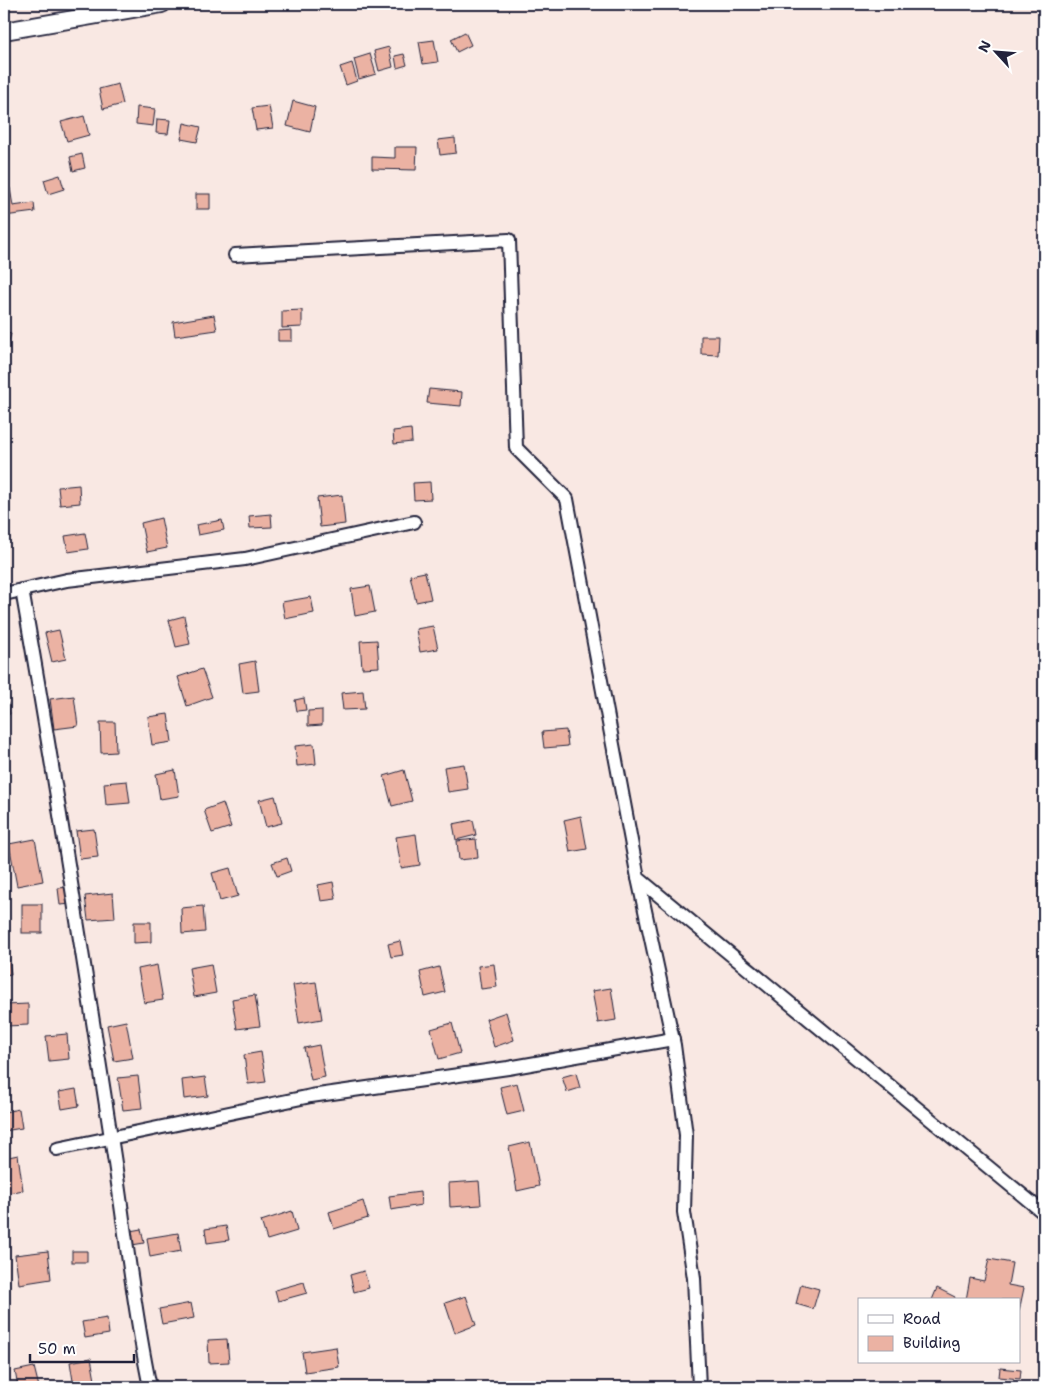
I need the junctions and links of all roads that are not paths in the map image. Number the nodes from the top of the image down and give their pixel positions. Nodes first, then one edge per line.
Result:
1 (162, 4) edge
2 (4, 31) edge
3 (235, 255) dead end
4 (414, 522) dead end
5 (22, 590) junction
6 (4, 594) edge
7 (638, 878) junction
8 (672, 1039) junction
9 (112, 1138) junction
10 (57, 1149) dead end
11 (1044, 1213) edge
12 (150, 1387) edge
13 (700, 1387) edge

1 - 2 street
3 - 7 street
4 - 5 street
5 - 6 street
5 - 9 street
7 - 8 street
7 - 11 street
8 - 9 street
8 - 13 street
9 - 10 street
9 - 12 street

